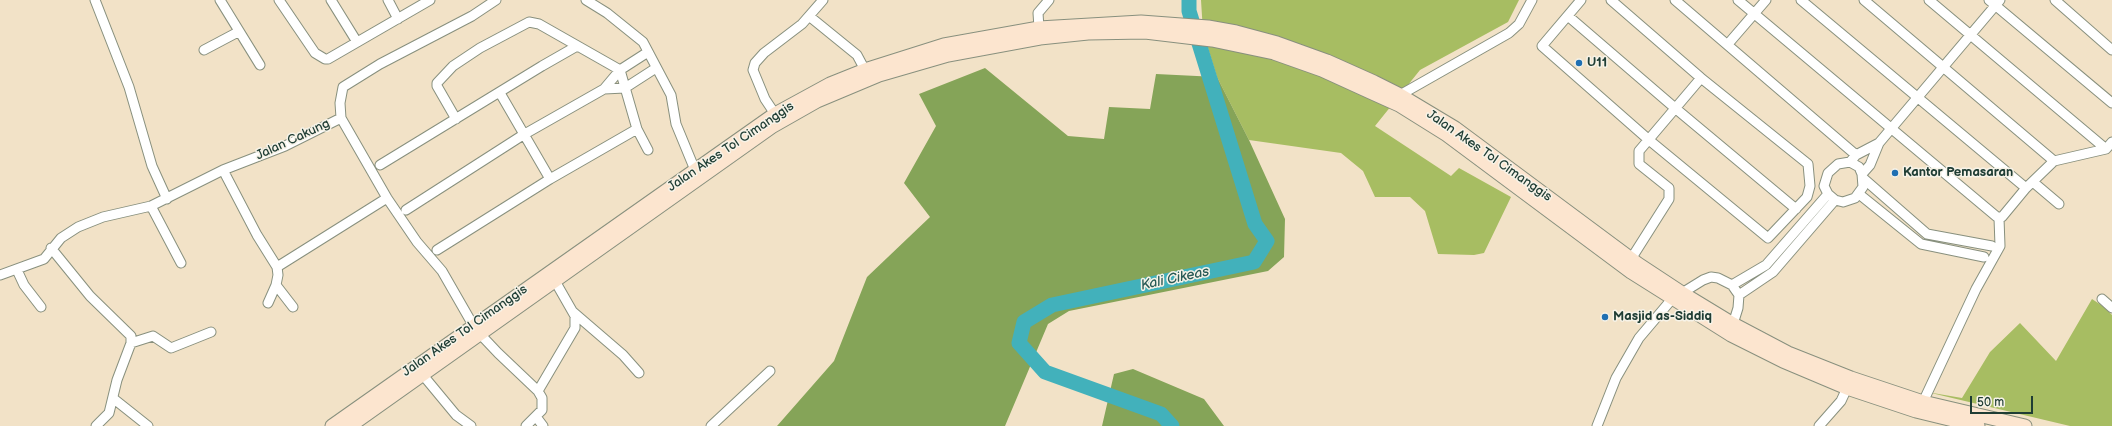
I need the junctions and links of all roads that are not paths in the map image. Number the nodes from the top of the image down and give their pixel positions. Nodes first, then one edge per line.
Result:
1 (95, 0) edge
2 (220, 0) edge
3 (279, 0) edge
4 (330, 0) edge
5 (388, 0) edge
6 (430, 0) edge
7 (496, 0) edge
8 (586, 0) edge
9 (823, 0) edge
10 (1049, 0) edge
11 (1532, 0) edge
12 (1582, 0) edge
13 (1611, 0) edge
14 (1675, 0) edge
15 (1738, 0) edge
16 (1766, 0) edge
17 (1801, 0) edge
18 (1864, 0) edge
19 (1929, 0) edge
20 (2055, 0) edge
21 (1994, 2) edge
22 (1754, 14) junction
23 (809, 16) junction
24 (1568, 16) junction
25 (398, 19) junction
26 (1039, 28) junction
27 (1153, 28) junction
28 (238, 32) junction
29 (1970, 35) junction
30 (357, 42) junction
31 (1728, 44) junction
32 (577, 46) junction
33 (204, 50) dead end
34 (2112, 50) edge
35 (648, 52) junction
36 (260, 65) dead end
37 (1943, 66) junction
38 (656, 68) junction
39 (620, 70) junction
40 (873, 71) junction
41 (1701, 78) junction
42 (625, 88) junction
43 (604, 90) junction
44 (500, 93) junction
45 (1400, 95) junction
46 (1917, 96) junction
47 (2112, 103) edge
48 (1675, 108) junction
49 (775, 114) junction
50 (341, 118) junction
51 (456, 118) junction
52 (636, 129) junction
53 (1890, 129) junction
54 (523, 135) junction
55 (1649, 140) junction
56 (2112, 142) edge
57 (1879, 143) junction
58 (2106, 149) junction
59 (648, 150) dead end
60 (1856, 155) junction
61 (2054, 161) junction
62 (1850, 162) junction
63 (380, 166) dead end
64 (223, 170) junction
65 (695, 170) junction
66 (1809, 175) junction
67 (1863, 177) junction
68 (1826, 178) junction
69 (550, 179) junction
70 (2033, 182) junction
71 (2026, 188) junction
72 (1859, 194) junction
73 (1832, 197) junction
74 (387, 198) junction
75 (167, 199) junction
76 (2059, 204) dead end
77 (151, 206) junction
78 (1796, 208) junction
79 (406, 210) dead end
80 (1999, 218) junction
81 (1927, 234) junction
82 (1921, 244) junction
83 (1992, 246) dead end
84 (51, 248) junction
85 (437, 250) dead end
86 (1984, 257) dead end
87 (181, 263) dead end
88 (1633, 265) junction
89 (277, 267) junction
90 (16, 270) junction
91 (0, 275) edge
92 (555, 281) junction
93 (276, 285) junction
94 (1732, 285) junction
95 (1739, 295) junction
96 (1677, 296) junction
97 (2102, 299) dead end
98 (268, 303) dead end
99 (41, 307) dead end
100 (293, 307) dead end
101 (2112, 308) edge
102 (572, 311) junction
103 (1733, 324) junction
104 (477, 329) junction
105 (211, 332) dead end
106 (131, 343) junction
107 (770, 371) dead end
108 (422, 374) junction
109 (639, 374) dead end
110 (1849, 383) junction
111 (538, 391) junction
112 (114, 399) junction
113 (1923, 402) junction
114 (536, 418) junction
115 (96, 426) edge
116 (148, 426) edge
117 (332, 426) edge
118 (350, 426) edge
119 (471, 426) edge
120 (526, 426) edge
121 (543, 426) edge
122 (711, 426) edge
123 (1597, 426) edge
124 (1819, 426) edge
125 (1978, 426) edge
126 (2025, 426) edge

1 - 75 street
2 - 28 street
3 - 30 street
4 - 30 street
5 - 25 street
6 - 25 street
7 - 50 street, Jalan Cakung
8 - 35 street
9 - 23 street
10 - 26 street
11 - 45 street
12 - 24 street
13 - 41 street
14 - 31 street
15 - 22 street
16 - 22 street
17 - 46 street
18 - 37 street
19 - 29 street
20 - 34 street
21 - 29 street
21 - 47 street
22 - 31 street
22 - 53 street
23 - 40 street
23 - 49 street
24 - 48 street
24 - 55 street
25 - 30 street
26 - 27 main road, Jalan Akes Tol Cimanggis
26 - 40 main road, Jalan Akes Tol Cimanggis
27 - 40 main road, Jalan Akes Tol Cimanggis
27 - 45 main road, Jalan Akes Tol Cimanggis
27 - 88 main road, Jalan Akes Tol Cimanggis
28 - 33 street
28 - 36 street
29 - 37 street
29 - 58 street
31 - 60 street
32 - 39 street
32 - 44 street
32 - 51 street
35 - 38 street
35 - 39 street
37 - 46 street
37 - 61 street
38 - 42 street
38 - 65 street
39 - 42 street
39 - 43 street
40 - 49 main road, Jalan Akes Tol Cimanggis
40 - 92 main road, Jalan Akes Tol Cimanggis
41 - 48 street
41 - 66 street
42 - 43 street
42 - 52 street
43 - 54 street
44 - 51 street
44 - 54 street
45 - 88 main road, Jalan Akes Tol Cimanggis
46 - 53 street
46 - 71 street
48 - 55 street
48 - 78 street
49 - 65 main road, Jalan Akes Tol Cimanggis
50 - 64 street, Jalan Cakung
50 - 74 street
51 - 63 street
52 - 59 street
52 - 69 street
53 - 57 street
53 - 80 street
54 - 69 street
54 - 79 street
55 - 78 street
55 - 88 street
56 - 58 street
57 - 60 street
57 - 67 street
58 - 61 street
60 - 62 street
61 - 70 street
62 - 67 street
62 - 68 street
64 - 75 street, Jalan Cakung
64 - 89 street
65 - 104 main road, Jalan Akes Tol Cimanggis
66 - 68 street
66 - 78 street
67 - 72 street
67 - 81 street
68 - 73 street
69 - 85 street
70 - 71 street
70 - 76 street
71 - 80 street
72 - 73 street
72 - 82 street
73 - 94 street
73 - 95 street
74 - 89 street
74 - 104 street
75 - 77 street, Jalan Cakung
77 - 84 street, Jalan Cakung
77 - 87 street
80 - 113 street
81 - 82 street
81 - 83 street
82 - 86 street
84 - 90 street, Jalan Cakung
84 - 106 street
88 - 96 main road
89 - 93 street
90 - 91 street, Jalan Cakung
90 - 99 street
92 - 102 street
92 - 104 main road, Jalan Akes Tol Cimanggis
93 - 98 street
93 - 100 street
94 - 95 street
94 - 96 street
95 - 103 street
96 - 103 main road
96 - 110 main road
96 - 123 street
97 - 101 street
102 - 109 street
102 - 111 street
103 - 110 main road
104 - 108 main road, Jalan Akes Tol Cimanggis
104 - 111 street
104 - 117 main road, Jalan Akes Tol Cimanggis
105 - 106 street
106 - 112 street
107 - 122 street
108 - 118 main road, Jalan Akes Tol Cimanggis
108 - 119 street
110 - 113 main road
110 - 124 street
110 - 125 main road
111 - 114 street
112 - 115 street
112 - 116 street
113 - 126 main road
114 - 120 street
114 - 121 street

